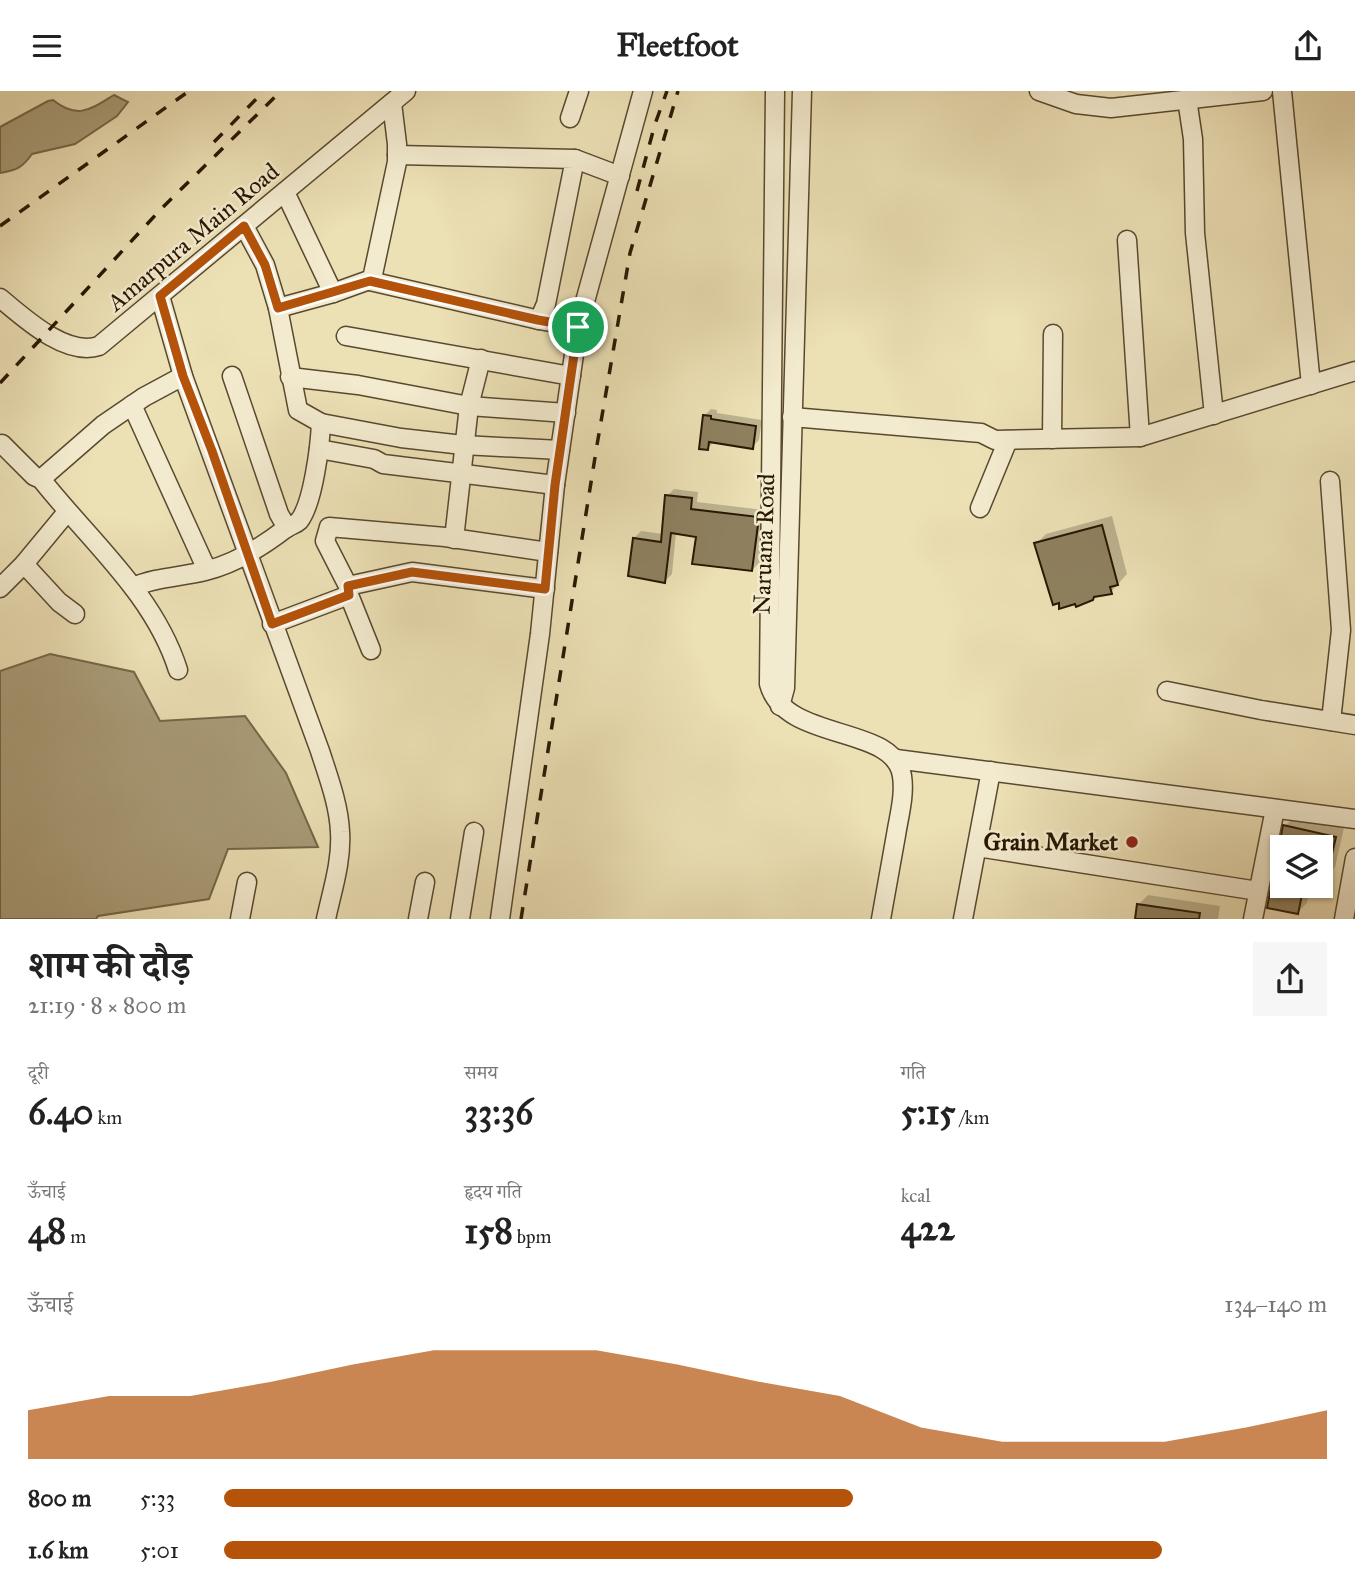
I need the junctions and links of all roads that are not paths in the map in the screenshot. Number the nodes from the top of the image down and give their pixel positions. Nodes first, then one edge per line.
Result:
1 (406, 91) edge
2 (579, 91) edge
3 (643, 91) edge
4 (775, 91) edge
5 (802, 91) edge
6 (1039, 91) edge
7 (1264, 91) edge
8 (1282, 91) edge
9 (1187, 99) junction
10 (392, 103) junction
11 (570, 118) dead end
12 (397, 155) junction
13 (575, 159) junction
14 (620, 176) junction
15 (285, 192) junction
16 (244, 226) junction
17 (1127, 240) dead end
18 (370, 281) junction
19 (333, 293) junction
20 (160, 296) junction
21 (0, 298) edge
22 (278, 308) junction
23 (538, 320) junction
24 (578, 327) junction
25 (1053, 334) dead end
26 (346, 336) dead end
27 (481, 359) junction
28 (1355, 371) edge
29 (183, 376) junction
30 (232, 376) dead end
31 (571, 376) junction
32 (290, 377) junction
33 (1311, 385) junction
34 (132, 405) junction
35 (469, 406) junction
36 (566, 413) junction
37 (1214, 415) junction
38 (792, 417) junction
39 (321, 423) junction
40 (1140, 437) junction
41 (1052, 439) junction
42 (1008, 440) junction
43 (2, 444) edge
44 (463, 445) junction
45 (319, 449) junction
46 (560, 450) junction
47 (460, 473) junction
48 (41, 479) junction
49 (1331, 481) dead end
50 (555, 485) junction
51 (980, 508) dead end
52 (67, 512) junction
53 (286, 528) junction
54 (454, 539) junction
55 (548, 552) junction
56 (247, 553) junction
57 (24, 564) junction
58 (207, 571) junction
59 (133, 587) junction
60 (0, 588) edge
61 (545, 589) junction
62 (348, 590) junction
63 (75, 614) dead end
64 (272, 624) junction
65 (370, 650) dead end
66 (178, 670) dead end
67 (1167, 691) dead end
68 (780, 706) junction
69 (1331, 721) junction
70 (1355, 725) edge
71 (897, 759) junction
72 (991, 771) junction
73 (1275, 809) junction
74 (1355, 819) edge
75 (474, 832) dead end
76 (977, 847) junction
77 (1355, 857) edge
78 (247, 882) dead end
79 (425, 882) dead end
80 (1258, 891) junction
81 (240, 919) edge
82 (326, 919) edge
83 (418, 919) edge
84 (460, 919) edge
85 (500, 919) edge
86 (881, 919) edge
87 (963, 919) edge
88 (1253, 919) edge
89 (1345, 919) edge

1 - 10 street, Amarpura Main Road
2 - 11 street
3 - 14 street
4 - 68 street
5 - 38 street, Naruana Road
6 - 9 street
7 - 9 street
8 - 33 street
9 - 37 street
10 - 12 street
10 - 15 street, Amarpura Main Road
12 - 13 street
12 - 18 street
13 - 14 street
13 - 23 street
14 - 24 street
15 - 16 street, Amarpura Main Road
15 - 19 street
16 - 20 street, Amarpura Main Road
16 - 22 street
17 - 40 street
18 - 19 street
18 - 23 street
19 - 22 street
20 - 21 street, Amarpura Main Road
20 - 29 street
22 - 32 street
23 - 24 street
24 - 31 street
25 - 41 street
26 - 27 street
27 - 31 street
27 - 35 street
28 - 33 street
29 - 34 street
29 - 56 street
30 - 53 street
31 - 36 street
32 - 35 street
32 - 39 street
33 - 37 street
34 - 48 street
34 - 58 street
35 - 36 street
35 - 44 street
36 - 46 street
37 - 40 street
38 - 42 street
38 - 68 street, Naruana Road
39 - 44 street
39 - 45 street
40 - 41 street
41 - 42 street
42 - 51 street
43 - 48 street
44 - 46 street
44 - 47 street
45 - 47 street
45 - 53 street
46 - 50 street
47 - 50 street
47 - 54 street
48 - 52 street
49 - 69 street
50 - 55 street
52 - 57 street
52 - 59 street
53 - 56 street
54 - 55 street
54 - 62 street
55 - 61 street
56 - 58 street
56 - 64 street
57 - 60 street
57 - 63 street
58 - 59 street
59 - 66 street
61 - 62 street
61 - 85 street
62 - 64 street
62 - 65 street
64 - 82 street
67 - 69 street
68 - 71 street
69 - 70 street
71 - 72 street
71 - 86 street
72 - 73 street
72 - 76 street
73 - 74 street
73 - 80 street
75 - 84 street
76 - 80 street
76 - 87 street
77 - 89 street
78 - 81 street
79 - 83 street
80 - 88 street

